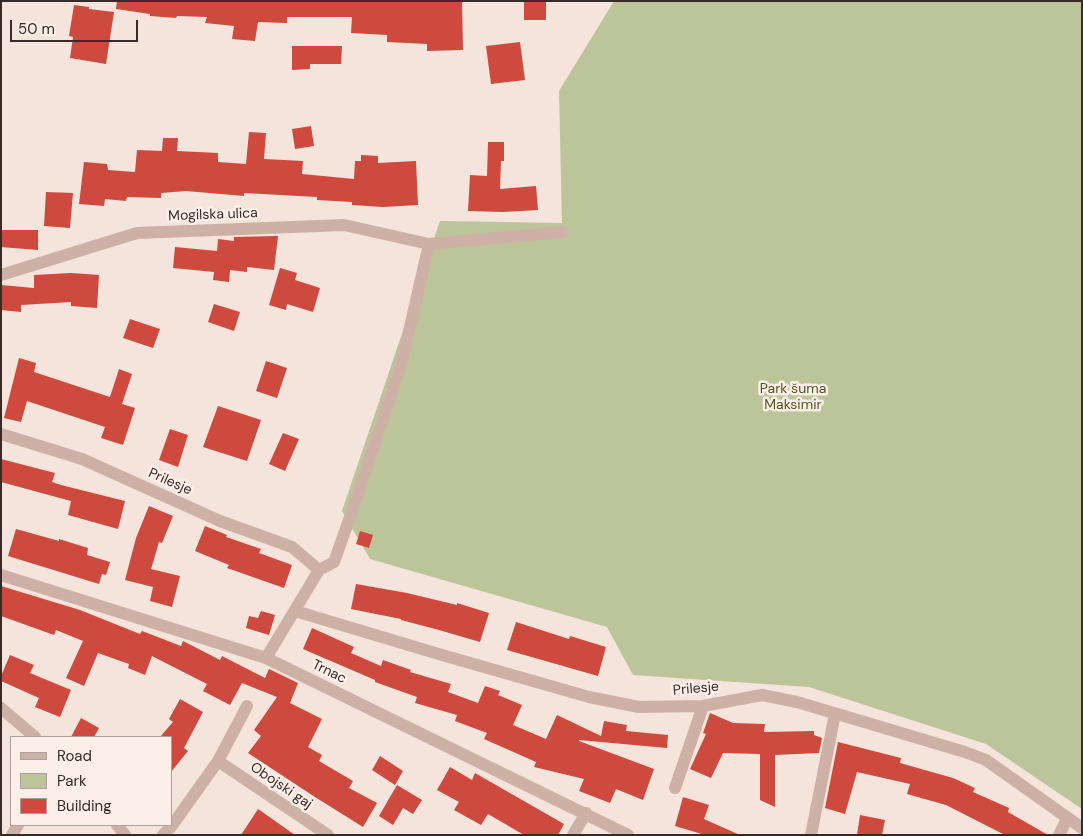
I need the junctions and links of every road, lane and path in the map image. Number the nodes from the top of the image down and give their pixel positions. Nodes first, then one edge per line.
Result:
1 (563, 232) dead end
2 (429, 244) junction
3 (1, 275) edge
4 (1, 434) edge
5 (319, 570) junction
6 (1, 575) edge
7 (295, 611) junction
8 (266, 658) junction
9 (247, 706) dead end
10 (703, 706) junction
11 (1, 708) edge
12 (835, 714) junction
13 (33, 736) edge
14 (218, 761) junction
15 (674, 788) dead end
16 (586, 813) junction
17 (1067, 819) junction
18 (172, 826) edge
19 (172, 826) edge
20 (1082, 828) edge
21 (163, 835) edge
22 (328, 835) edge
23 (573, 835) edge
24 (628, 835) edge
25 (811, 835) edge
26 (1059, 835) edge

1 - 2 street, Mogilska ulica
2 - 3 street, Mogilska ulica
2 - 5 street
4 - 5 street, Prilesje
5 - 7 street
6 - 8 street, Trnac
7 - 8 street
7 - 10 street, Prilesje
8 - 16 street, Trnac
9 - 14 street
10 - 12 street, Prilesje
10 - 15 street
11 - 13 street
12 - 17 street, Prilesje
12 - 25 street
14 - 19 street
14 - 22 street, Obojski gaj
16 - 23 street
16 - 24 street, Trnac
17 - 20 street, Prilesje
17 - 26 street
18 - 21 street

